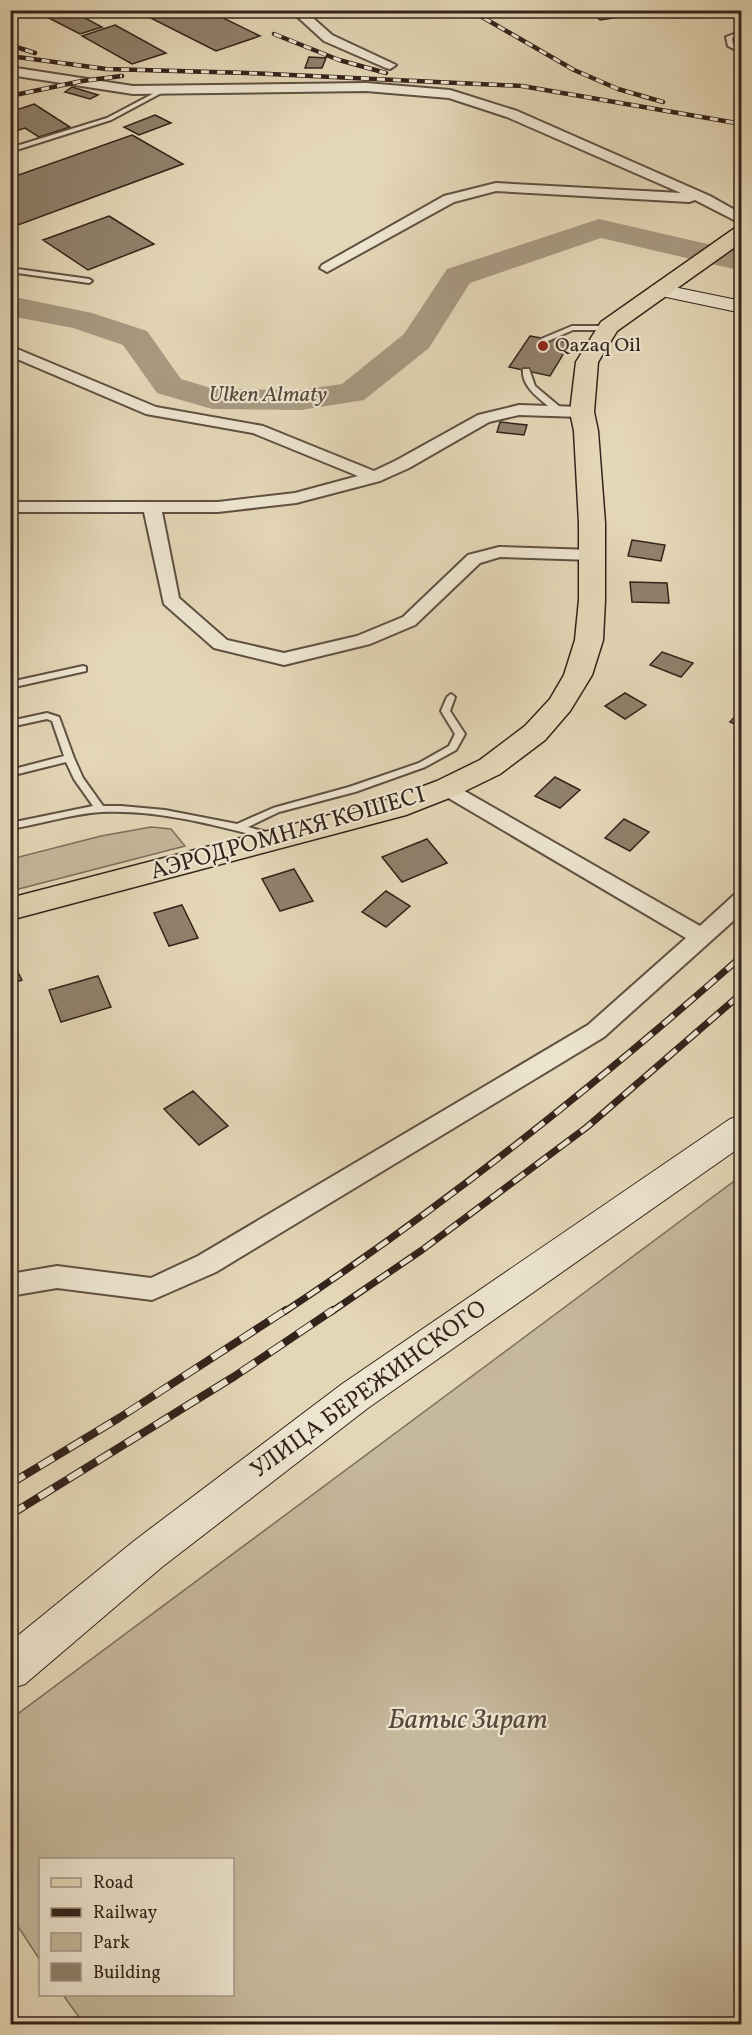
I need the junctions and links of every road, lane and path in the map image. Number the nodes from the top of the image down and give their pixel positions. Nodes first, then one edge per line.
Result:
1 (296, 10) edge
2 (741, 33) edge
3 (741, 51) edge
4 (390, 65) dead end
5 (10, 71) edge
6 (164, 90) junction
7 (10, 150) edge
8 (705, 199) junction
9 (741, 229) edge
10 (327, 268) dead end
11 (10, 270) edge
12 (89, 281) dead end
13 (659, 290) junction
14 (741, 307) edge
15 (609, 328) junction
16 (544, 339) dead end
17 (10, 350) edge
18 (526, 371) dead end
19 (570, 410) junction
20 (374, 477) junction
21 (10, 507) edge
22 (152, 507) junction
23 (592, 555) junction
24 (83, 669) dead end
25 (10, 685) edge
26 (451, 697) dead end
27 (10, 724) edge
28 (69, 758) junction
29 (10, 773) edge
30 (447, 788) junction
31 (100, 809) junction
32 (10, 826) edge
33 (238, 828) junction
34 (283, 839) junction
35 (741, 900) edge
36 (10, 909) edge
37 (702, 937) junction
38 (741, 1128) edge
39 (10, 1285) edge
40 (10, 1669) edge

1 - 4 street
2 - 3 lane
5 - 6 street
6 - 7 lane
6 - 8 street
8 - 9 street
8 - 10 street
9 - 13 main road, АЭРОДРОМНАЯ КӨШЕСІ
11 - 12 lane
13 - 14 main road
13 - 15 main road, АЭРОДРОМНАЯ КӨШЕСІ
15 - 16 lane
15 - 19 main road, АЭРОДРОМНАЯ КӨШЕСІ
17 - 20 street
18 - 19 lane
19 - 20 street
19 - 23 main road, АЭРОДРОМНАЯ КӨШЕСІ
20 - 22 street
21 - 22 street
22 - 23 street
23 - 30 main road, АЭРОДРОМНАЯ КӨШЕСІ
24 - 25 lane
26 - 33 lane
27 - 28 lane
28 - 29 lane
28 - 31 lane
30 - 34 main road, АЭРОДРОМНАЯ КӨШЕСІ
30 - 37 street
31 - 32 lane
31 - 33 lane
33 - 34 lane
34 - 36 main road, АЭРОДРОМНАЯ КӨШЕСІ
35 - 37 street
37 - 39 street
38 - 40 main road, УЛИЦА БЕРЕЖИНСКОГО

